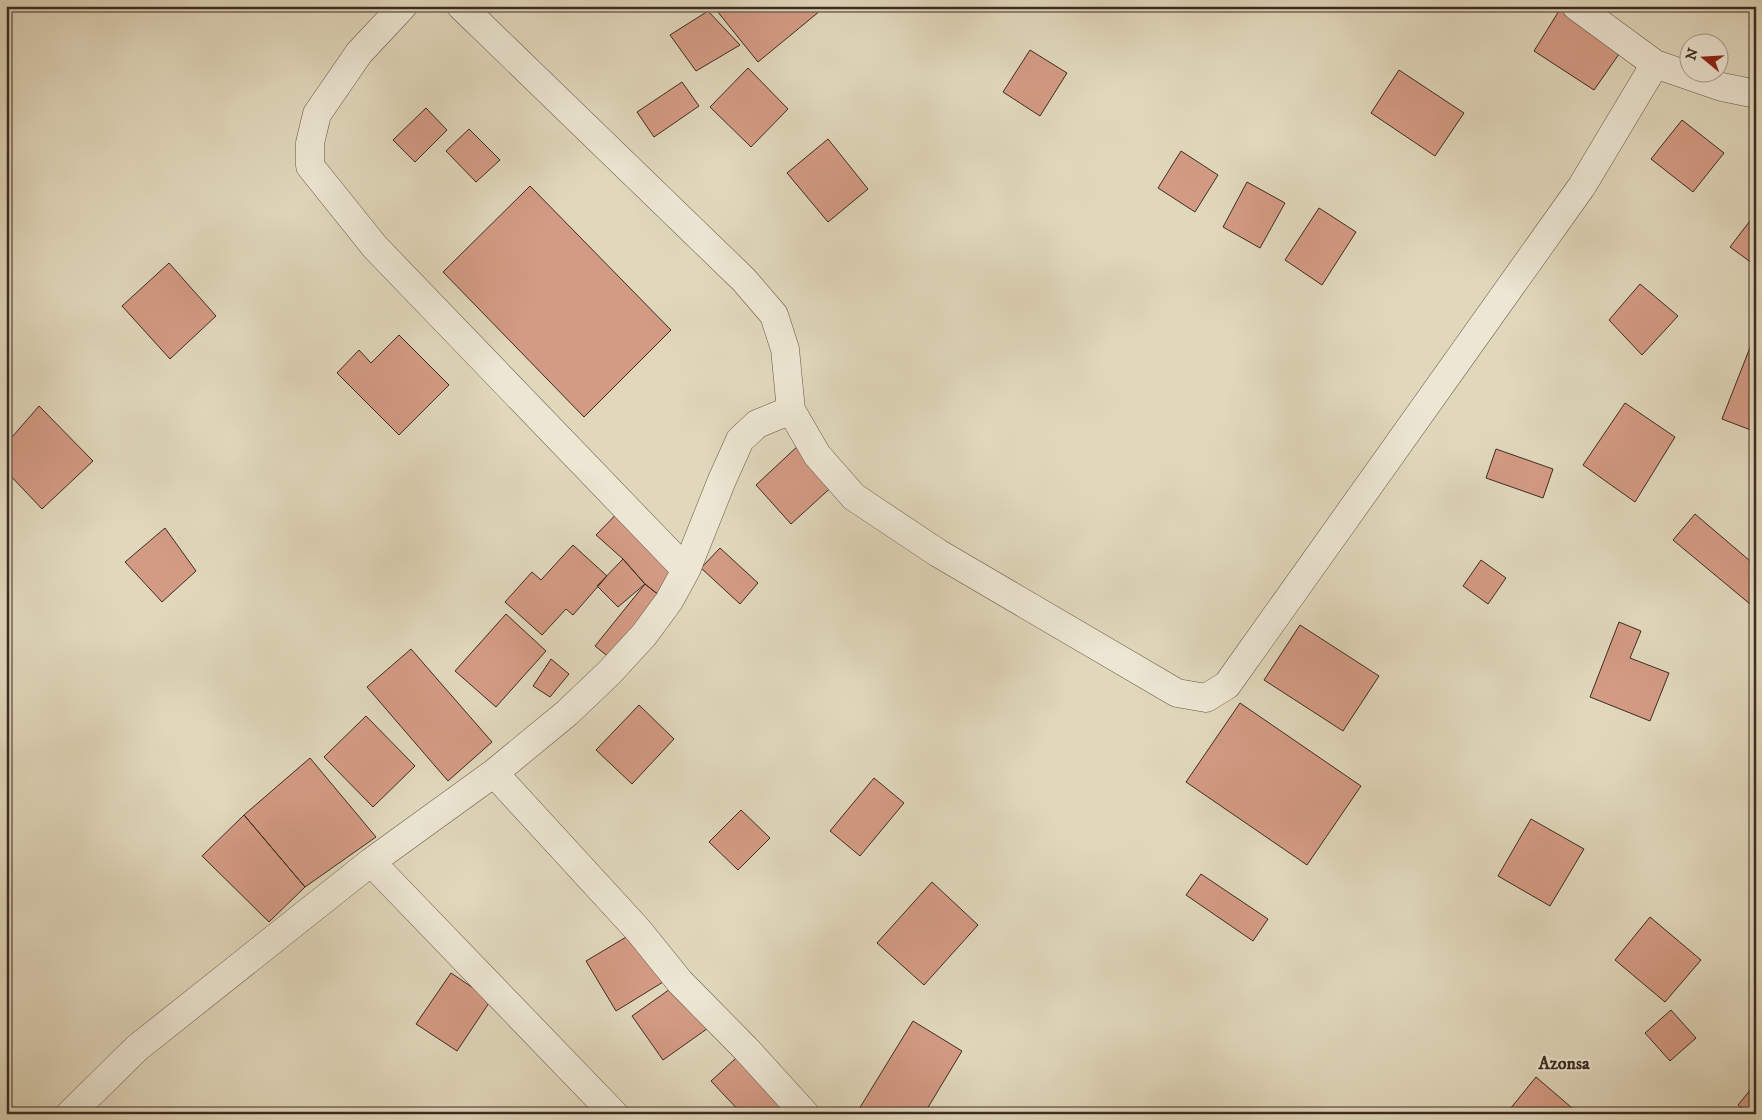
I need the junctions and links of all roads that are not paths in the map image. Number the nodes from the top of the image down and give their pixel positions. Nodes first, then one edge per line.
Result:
1 (403, 6) edge
2 (461, 6) edge
3 (1576, 6) edge
4 (1655, 64) junction
5 (1756, 94) edge
6 (791, 410) junction
7 (686, 570) junction
8 (494, 773) junction
9 (371, 862) junction
10 (70, 1114) edge
11 (614, 1114) edge
12 (805, 1114) edge

1 - 7 street
2 - 6 street
3 - 4 street
4 - 5 street
4 - 6 street
6 - 7 street
7 - 8 street
8 - 9 street
8 - 12 street
9 - 10 street
9 - 11 street

